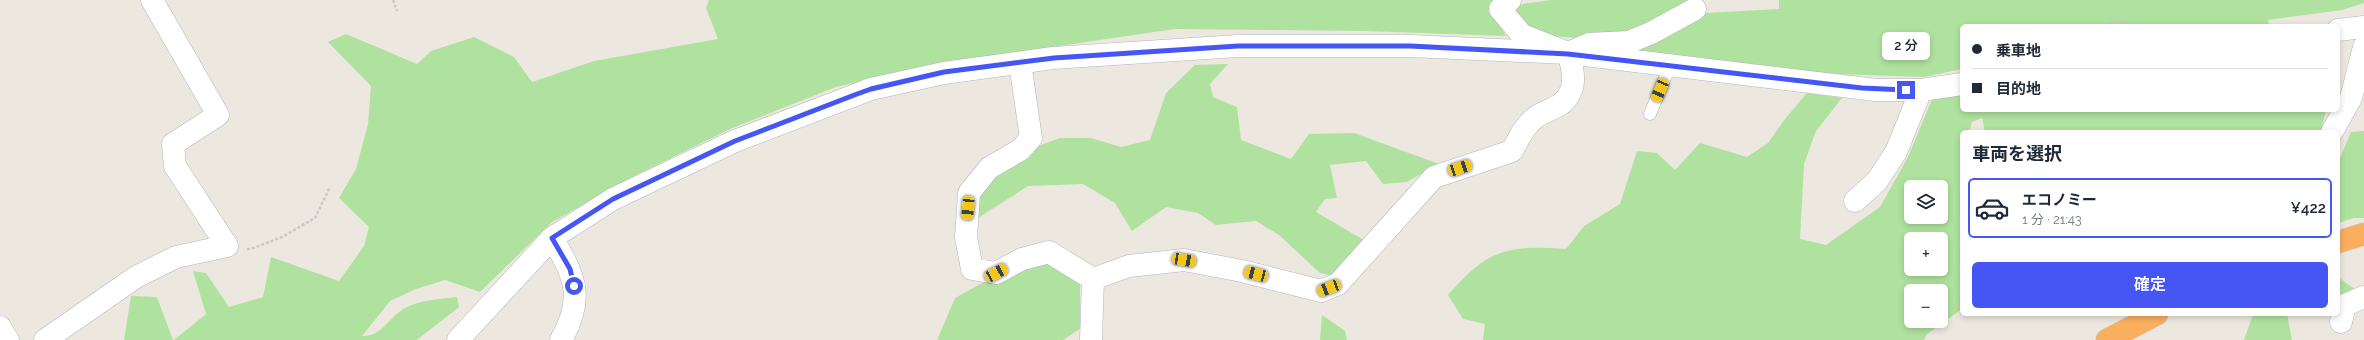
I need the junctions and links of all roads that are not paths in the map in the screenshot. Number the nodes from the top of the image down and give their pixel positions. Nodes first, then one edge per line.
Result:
1 (152, 0) edge
2 (1510, 0) edge
3 (1695, 9) dead end
4 (2364, 27) edge
5 (2340, 30) edge
6 (2364, 47) edge
7 (1568, 54) junction
8 (1020, 63) junction
9 (1670, 66) junction
10 (1960, 84) edge
11 (1921, 90) junction
12 (1650, 114) dead end
13 (2333, 130) edge
14 (1855, 201) dead end
15 (2364, 234) edge
16 (552, 238) junction
17 (2340, 241) edge
18 (1093, 279) junction
19 (2364, 297) edge
20 (2152, 316) edge
21 (2341, 322) dead end
22 (0, 327) edge
23 (8, 340) edge
24 (45, 340) edge
25 (458, 340) edge
26 (561, 340) edge
27 (1091, 340) edge
28 (2107, 340) edge

1 - 24 street
2 - 7 street
3 - 7 street
4 - 5 street
6 - 13 street
7 - 8 street
7 - 9 street
7 - 18 street
8 - 16 street
8 - 18 street
9 - 11 street
9 - 12 lane
10 - 11 street
11 - 14 street
15 - 17 highway
16 - 25 street
16 - 26 street
18 - 27 street
19 - 21 street
20 - 28 highway
22 - 23 street

